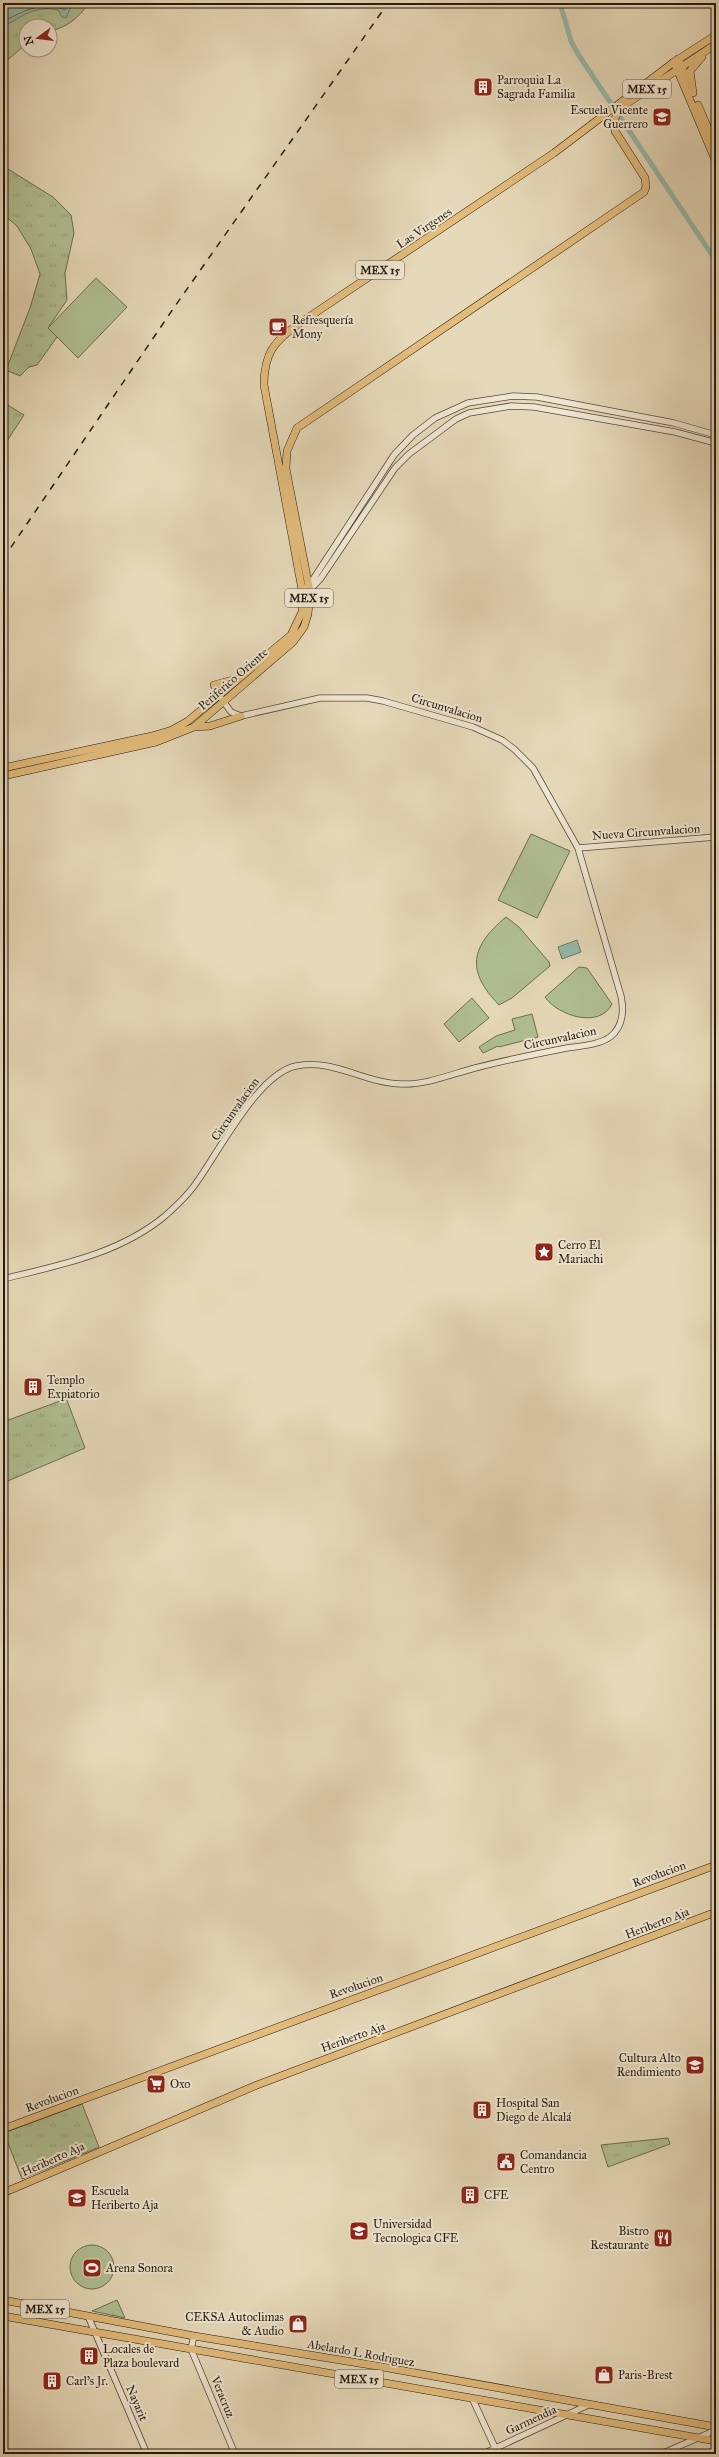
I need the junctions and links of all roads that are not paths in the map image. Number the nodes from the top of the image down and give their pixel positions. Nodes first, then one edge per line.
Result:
1 (716, 35) edge
2 (716, 44) edge
3 (678, 64) junction
4 (693, 93) junction
5 (614, 111) junction
6 (716, 147) edge
7 (716, 162) edge
8 (716, 434) edge
9 (716, 443) edge
10 (278, 464) joint
11 (306, 591) junction
12 (240, 677) junction
13 (214, 685) dead end
14 (221, 698) junction
15 (241, 716) junction
16 (194, 728) junction
17 (3, 768) edge
18 (3, 776) edge
19 (716, 837) edge
20 (578, 848) junction
21 (3, 1279) edge
22 (716, 1864) edge
23 (716, 1912) edge
24 (3, 2129) edge
25 (3, 2193) edge
26 (3, 2300) edge
27 (3, 2316) edge
28 (88, 2316) junction
29 (94, 2331) junction
30 (194, 2336) junction
31 (191, 2349) junction
32 (473, 2400) junction
33 (588, 2405) junction
34 (567, 2415) junction
35 (716, 2429) edge
36 (699, 2437) junction
37 (716, 2441) edge
38 (497, 2451) edge
39 (147, 2454) edge
40 (235, 2454) edge
41 (483, 2454) edge
42 (661, 2454) edge

1 - 3 main road, MEX 15
2 - 3 main road, MEX 15
2 - 4 main road
3 - 4 main road
3 - 5 main road, MEX 15
3 - 5 main road, MEX 15
3 - 7 main road
4 - 6 main road
5 - 10 main road, Las Virgenes / MEX 15
5 - 11 main road, Periferico Oriente / MEX 15
8 - 11 street
9 - 11 street
10 - 11 main road, Periferico Oriente / MEX 15
11 - 12 main road, Periferico Oriente / MEX 15
11 - 14 main road, Periferico Oriente / MEX 15
12 - 13 main road
12 - 14 main road, Periferico Oriente / MEX 15
14 - 15 street
14 - 16 main road, Periferico Oriente / MEX 15
14 - 17 main road, Periferico Oriente / MEX 15
15 - 16 main road
15 - 20 street, Circunvalacion
16 - 18 main road, Periferico Oriente / MEX 15
19 - 20 street, Nueva Circunvalacion
20 - 21 street, Circunvalacion
22 - 24 main road, Revolucion
23 - 25 main road, Heriberto Aja
26 - 28 main road, Abelardo L Rodriguez / MEX 15
27 - 29 main road, MEX 15
28 - 29 street, Nayarit
28 - 30 main road, Abelardo L Rodriguez / MEX 15
29 - 31 main road, MEX 15
29 - 39 street, Nayarit
30 - 31 street
30 - 33 main road, Abelardo L Rodriguez / MEX 15
31 - 32 main road, MEX 15
31 - 40 street, Veracruz
32 - 34 main road, MEX 15
32 - 38 street
33 - 34 street, Garmendia
33 - 35 main road, Abelardo L Rodriguez / MEX 15
34 - 36 main road, MEX 15
34 - 38 street, Garmendia
35 - 36 street
36 - 37 main road, MEX 15
36 - 42 street
38 - 41 street, Garmendia

